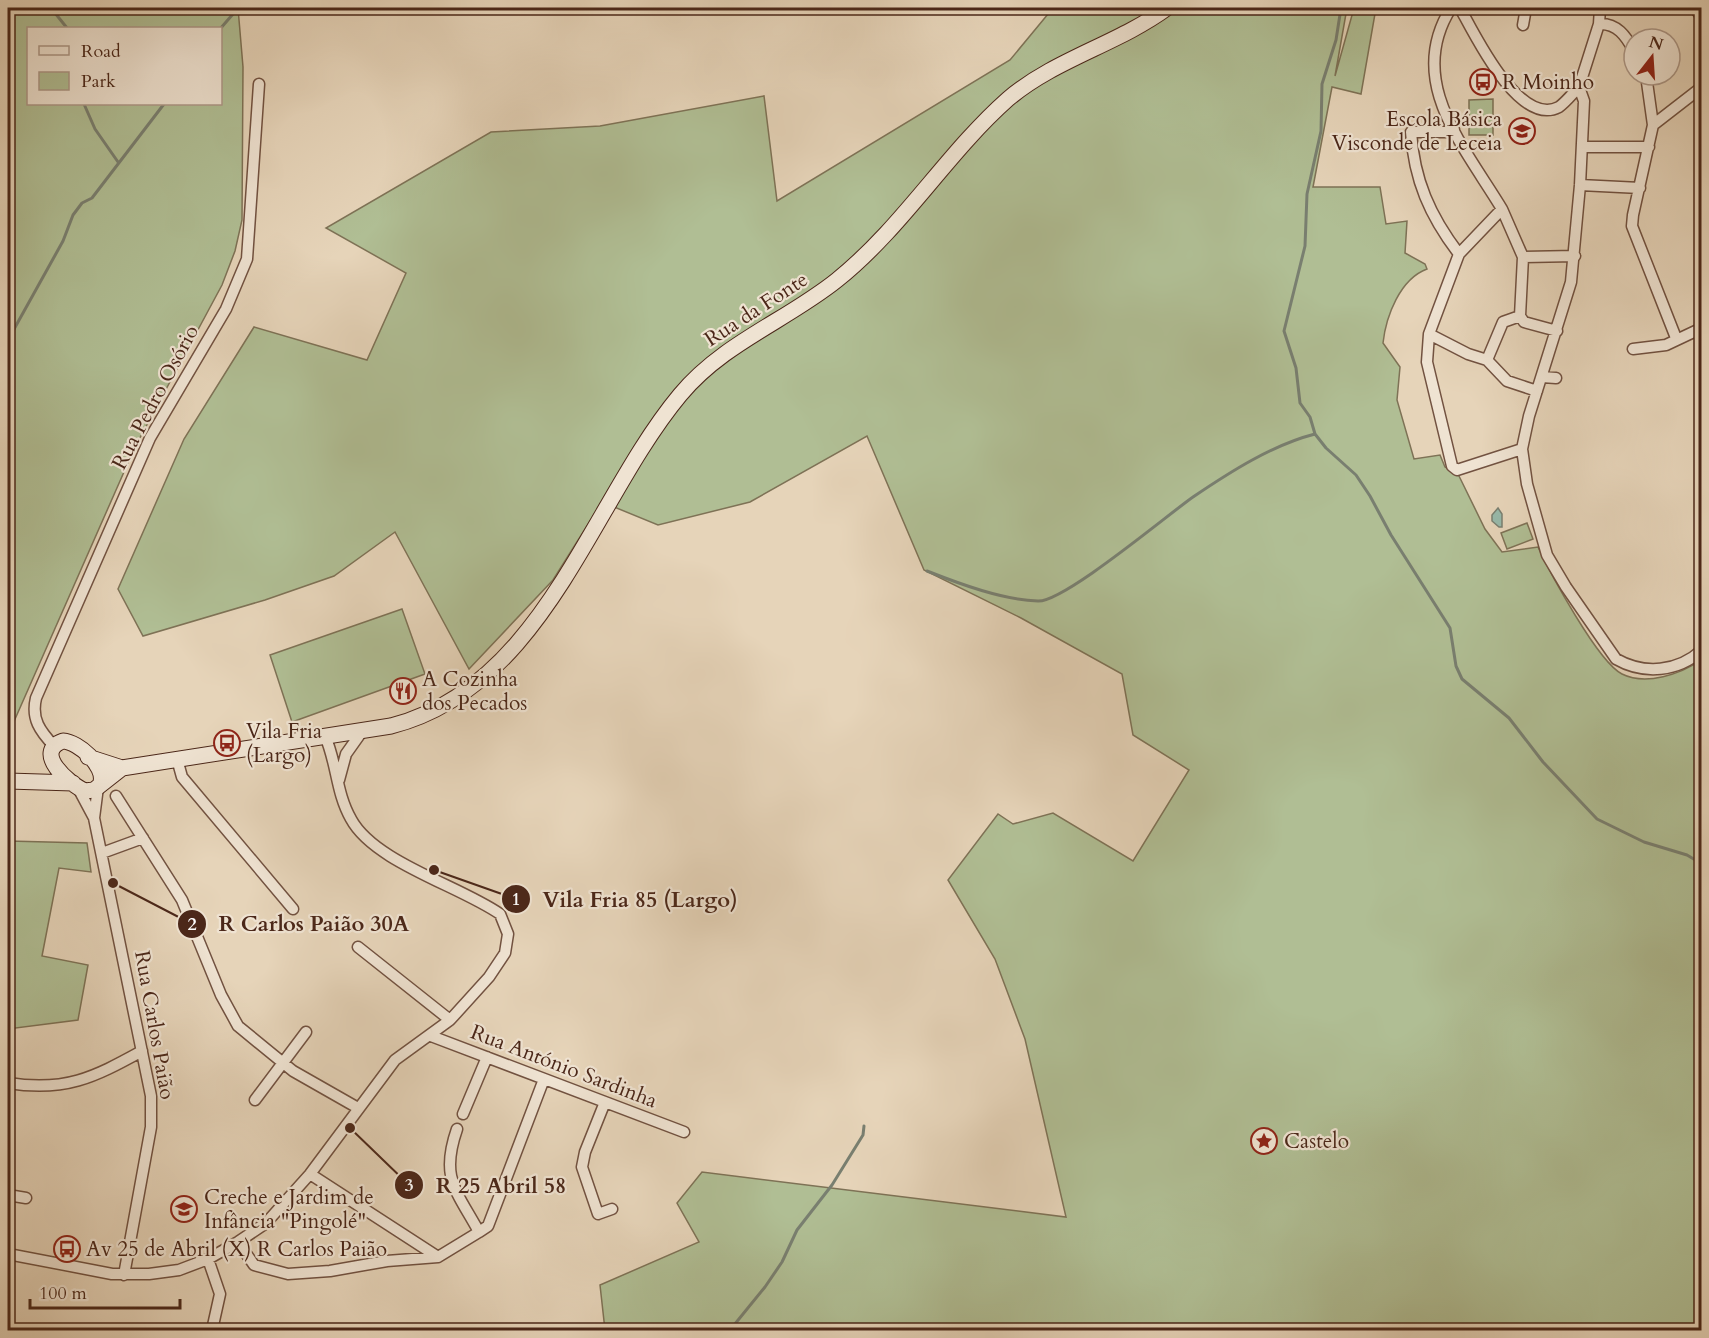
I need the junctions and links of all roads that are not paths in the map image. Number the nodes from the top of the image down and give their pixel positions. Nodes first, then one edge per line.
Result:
1 (1167, 8) edge
2 (1451, 8) edge
3 (1460, 8) edge
4 (1526, 8) edge
5 (1600, 8) edge
6 (1695, 8) edge
7 (1701, 18) edge
8 (1599, 24) junction
9 (1523, 25) dead end
10 (1622, 32) edge
11 (259, 84) dead end
12 (1579, 87) junction
13 (1648, 87) edge
14 (1701, 87) edge
15 (1653, 125) junction
16 (1454, 130) junction
17 (1582, 147) junction
18 (1649, 147) junction
19 (1580, 185) junction
20 (1640, 188) junction
21 (1502, 209) junction
22 (1459, 254) junction
23 (1575, 256) junction
24 (1523, 257) junction
25 (1520, 316) junction
26 (1701, 328) edge
27 (1557, 331) junction
28 (1429, 334) junction
29 (1676, 338) junction
30 (1633, 349) dead end
31 (1487, 360) junction
32 (1542, 377) junction
33 (1556, 378) dead end
34 (1537, 391) junction
35 (1522, 449) junction
36 (1701, 650) edge
37 (363, 730) junction
38 (325, 736) junction
39 (52, 753) junction
40 (88, 757) junction
41 (177, 759) junction
42 (123, 768) junction
43 (25, 780) junction
44 (8, 781) edge
45 (100, 784) junction
46 (75, 785) junction
47 (338, 789) junction
48 (116, 796) dead end
49 (94, 818) junction
50 (143, 838) junction
51 (102, 853) junction
52 (293, 909) dead end
53 (358, 947) dead end
54 (450, 1020) junction
55 (306, 1032) dead end
56 (431, 1036) junction
57 (142, 1051) junction
58 (487, 1058) junction
59 (283, 1063) junction
60 (544, 1079) junction
61 (8, 1083) edge
62 (255, 1100) dead end
63 (605, 1102) junction
64 (358, 1108) junction
65 (463, 1114) dead end
66 (457, 1129) dead end
67 (684, 1132) dead end
68 (309, 1174) junction
69 (8, 1195) edge
70 (26, 1198) dead end
71 (612, 1209) dead end
72 (479, 1232) junction
73 (238, 1242) junction
74 (8, 1254) edge
75 (438, 1257) junction
76 (208, 1259) junction
77 (124, 1275) junction
78 (212, 1330) edge

1 - 37 main road, Rua da Fonte
2 - 16 street
3 - 12 street
4 - 9 street
5 - 8 street
6 - 7 street
8 - 10 street
8 - 12 street
11 - 39 street, Rua Pedro Osório
12 - 17 street
13 - 15 street
14 - 15 street
15 - 18 street
16 - 21 street
16 - 22 street
17 - 18 street
17 - 19 street
18 - 20 street
19 - 20 street
19 - 23 street
20 - 29 street
21 - 22 street
21 - 24 street
22 - 28 street
23 - 24 street
23 - 27 street
24 - 25 street
25 - 27 street
25 - 31 street
26 - 29 street
27 - 32 street
28 - 31 street
28 - 35 street
29 - 30 street
31 - 34 street
32 - 33 street
32 - 34 street
34 - 35 street
35 - 36 street
37 - 38 main road, Rua da Fonte
37 - 47 street
38 - 41 main road, Rua da Fonte
38 - 47 street
39 - 40 main road
39 - 43 main road
39 - 46 main road
40 - 42 main road
40 - 45 main road
41 - 42 main road, Rua da Fonte
41 - 52 street
42 - 45 main road
43 - 44 main road
43 - 46 main road
45 - 46 main road
45 - 49 street, Rua Carlos Paião
46 - 49 street, Rua Carlos Paião
47 - 54 street
48 - 50 street
49 - 51 street, Rua Carlos Paião
50 - 51 street
50 - 59 street
51 - 57 street, Rua Carlos Paião
53 - 54 street
54 - 56 street
55 - 59 street
56 - 58 street, Rua António Sardinha
56 - 64 street
57 - 61 street
57 - 77 street, Rua Carlos Paião
58 - 60 street, Rua António Sardinha
58 - 65 street
59 - 62 street
59 - 64 street
60 - 63 street, Rua António Sardinha
60 - 72 street
63 - 67 street, Rua António Sardinha
63 - 71 street
64 - 68 street
66 - 72 street
68 - 73 street
68 - 75 street
69 - 70 street
72 - 75 street
73 - 75 street
73 - 76 street
74 - 77 street
76 - 77 street
76 - 78 street

